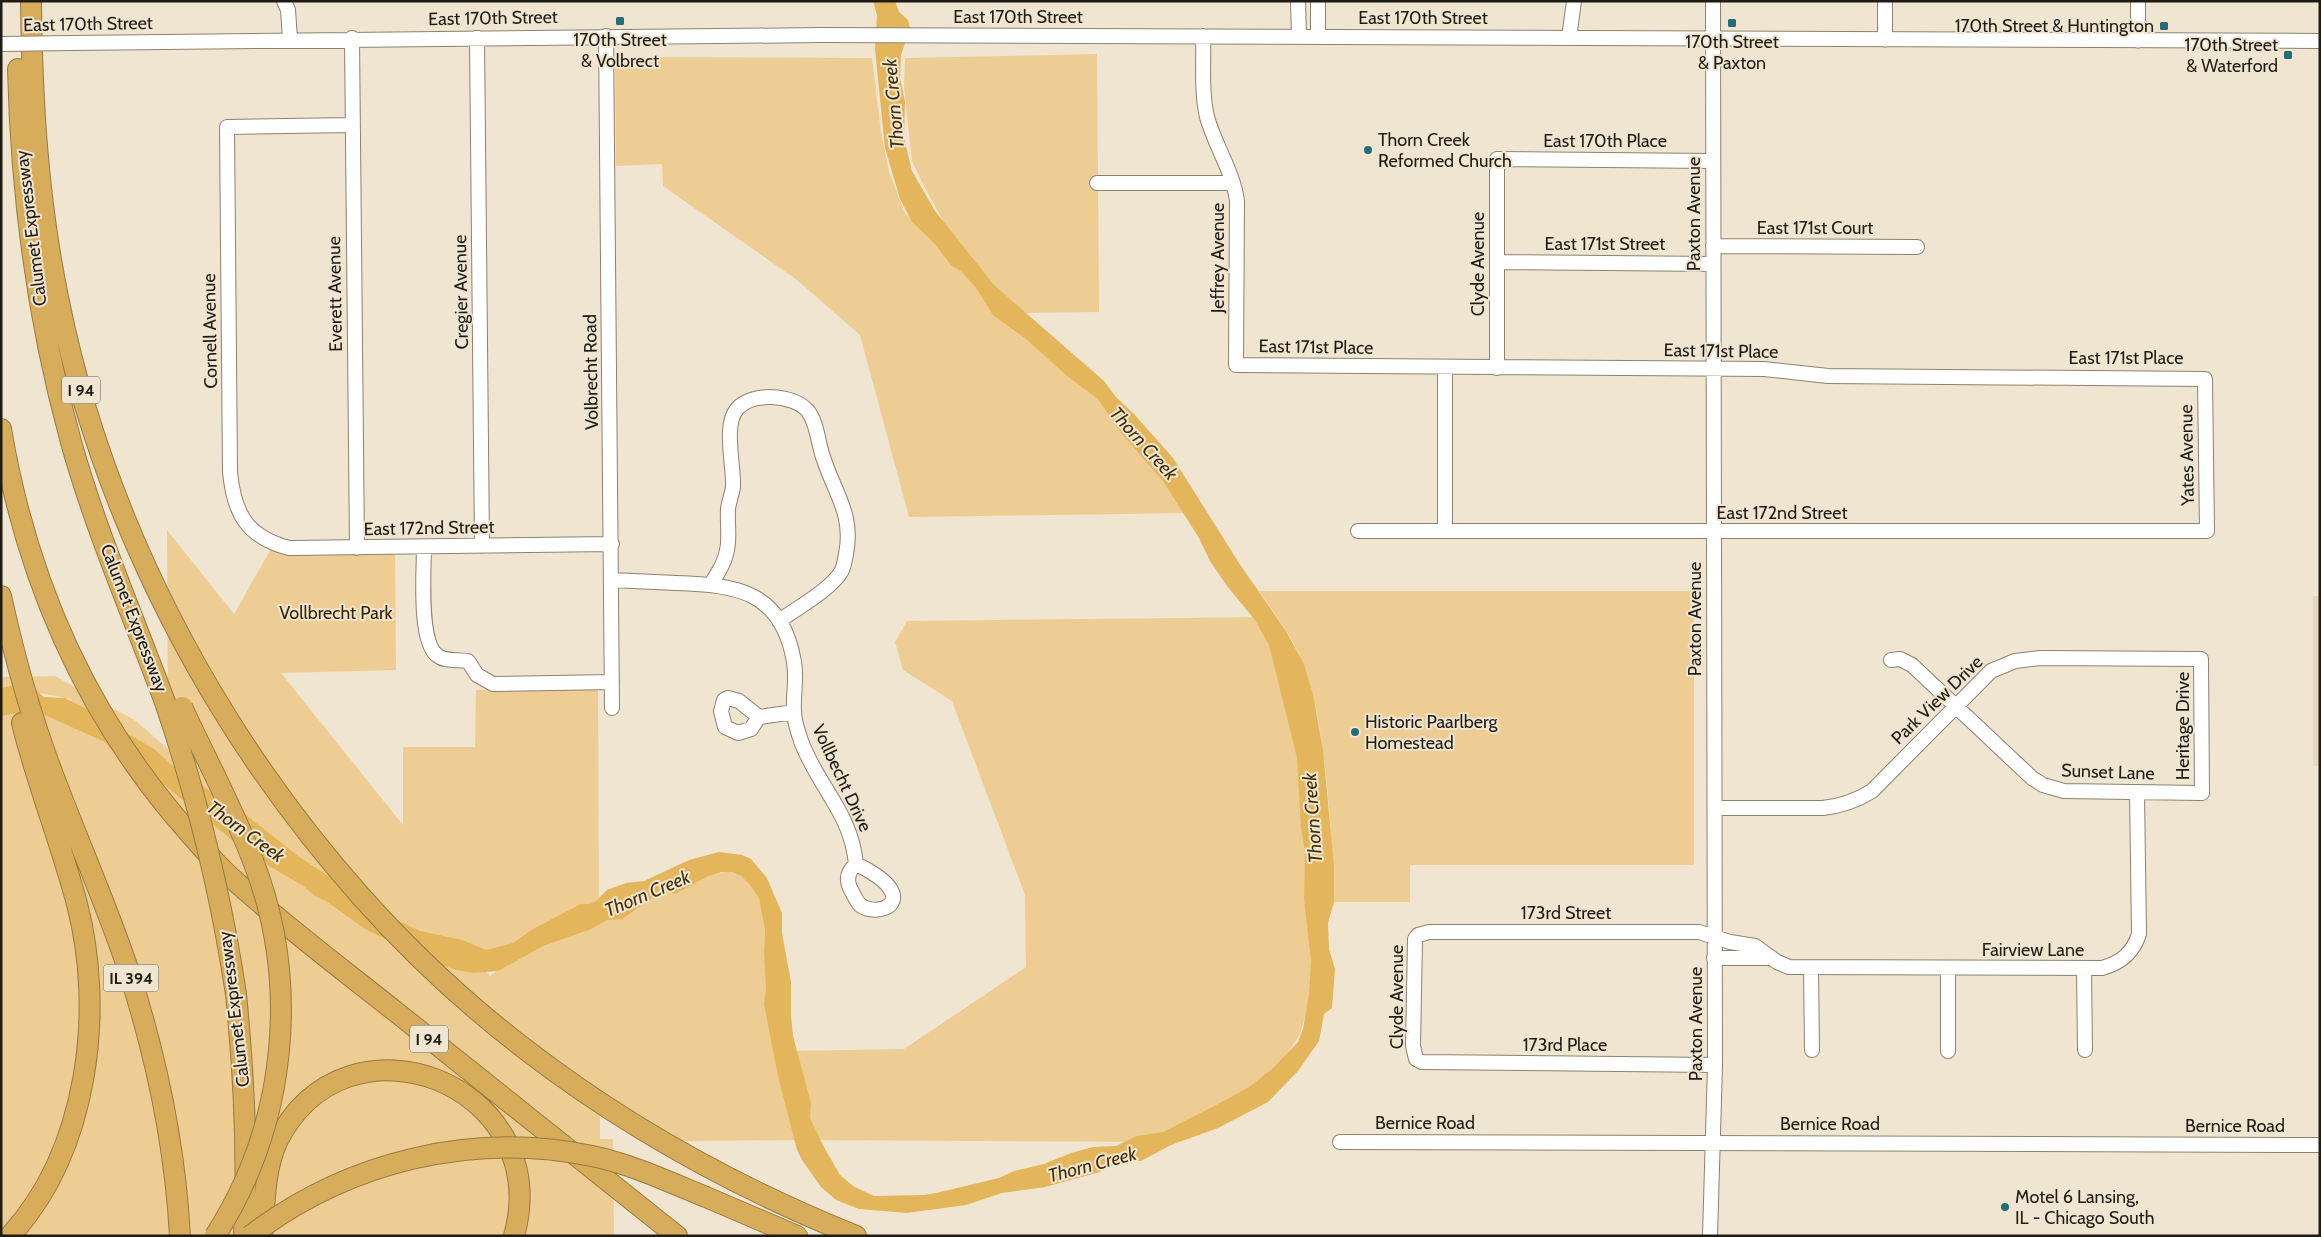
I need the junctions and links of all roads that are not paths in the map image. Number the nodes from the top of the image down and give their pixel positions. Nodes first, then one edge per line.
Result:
1 (18, 1) edge
2 (31, 1) edge
3 (284, 1) edge
4 (1298, 1) edge
5 (1318, 1) edge
6 (1574, 1) edge
7 (1713, 1) edge
8 (1885, 1) edge
9 (2138, 1) edge
10 (606, 36) junction
11 (1203, 36) junction
12 (1299, 36) junction
13 (1318, 36) junction
14 (352, 38) junction
15 (477, 38) junction
16 (1569, 38) junction
17 (290, 39) junction
18 (1713, 39) junction
19 (1885, 40) junction
20 (2138, 41) junction
21 (2320, 41) edge
22 (1, 44) edge
23 (352, 125) junction
24 (1497, 159) joint
25 (1712, 161) junction
26 (1097, 183) dead end
27 (1233, 183) junction
28 (1713, 246) junction
29 (1917, 247) dead end
30 (1497, 262) junction
31 (1713, 264) junction
32 (1236, 365) joint
33 (1445, 368) junction
34 (1497, 368) junction
35 (1713, 368) junction
36 (2205, 379) joint
37 (1, 430) edge
38 (251, 530) joint
39 (1445, 530) junction
40 (1358, 531) dead end
41 (2207, 531) joint
42 (1713, 532) junction
43 (612, 544) junction
44 (482, 546) junction
45 (424, 547) junction
46 (356, 548) junction
47 (612, 580) junction
48 (711, 584) junction
49 (1, 596) edge
50 (1, 616) edge
51 (779, 621) junction
52 (2201, 659) joint
53 (1891, 660) dead end
54 (16, 673) junction
55 (612, 682) junction
56 (1956, 705) junction
57 (174, 706) junction
58 (612, 708) dead end
59 (794, 712) junction
60 (758, 716) dead end
61 (31, 731) junction
62 (2137, 792) junction
63 (2202, 793) joint
64 (1714, 808) junction
65 (856, 864) dead end
66 (1418, 935) joint
67 (1714, 936) junction
68 (1714, 958) junction
69 (1771, 958) junction
70 (1811, 968) junction
71 (1948, 968) junction
72 (2084, 969) junction
73 (1812, 1050) dead end
74 (2085, 1050) dead end
75 (1948, 1051) dead end
76 (1416, 1059) joint
77 (1715, 1065) junction
78 (1340, 1142) dead end
79 (1714, 1142) junction
80 (2320, 1145) edge
81 (10, 1236) edge
82 (180, 1236) edge
83 (215, 1236) edge
84 (244, 1236) edge
85 (250, 1236) edge
86 (262, 1236) edge
87 (514, 1236) edge
88 (678, 1236) edge
89 (798, 1236) edge
90 (856, 1236) edge
91 (1710, 1236) edge

1 - 57 highway, Calumet Expressway
2 - 90 highway, I 94
3 - 17 street
4 - 12 street
5 - 13 street
6 - 16 street
7 - 18 street, Paxton Avenue
8 - 19 street
9 - 20 street
10 - 11 street, East 170th Street
10 - 15 street, East 170th Street
10 - 43 street, Volbrecht Road
11 - 12 street, East 170th Street
11 - 27 street, Jeffrey Avenue
12 - 13 street, East 170th Street
13 - 16 street, East 170th Street
14 - 15 street, East 170th Street
14 - 17 street, East 170th Street
14 - 23 street, Everett Avenue
15 - 44 street, Cregier Avenue
16 - 18 street, East 170th Street
17 - 22 street, East 170th Street, bridge
18 - 19 street, East 170th Street
18 - 25 street, Paxton Avenue
19 - 20 street, East 170th Street
20 - 21 street, East 170th Street
23 - 38 street, Cornell Avenue
23 - 46 street, Everett Avenue
24 - 25 street, East 170th Place
24 - 30 street, Clyde Avenue
25 - 28 street, Paxton Avenue
26 - 27 street
27 - 32 street, Jeffrey Avenue
28 - 29 street, East 171st Court
28 - 31 street, Paxton Avenue
30 - 31 street, East 171st Street
30 - 34 street, Clyde Avenue
31 - 35 street, Paxton Avenue
32 - 33 street, East 171st Place
33 - 34 street, East 171st Place
33 - 39 street
34 - 35 street, East 171st Place
35 - 36 street, East 171st Place
35 - 42 street, Paxton Avenue
36 - 41 street, Yates Avenue
37 - 88 highway, I 94
38 - 46 street, East 172nd Street
39 - 40 street, East 172nd Street
39 - 42 street, East 172nd Street
41 - 42 street, East 172nd Street
42 - 64 street, Paxton Avenue
43 - 44 street, East 172nd Street
43 - 47 street, Volbrecht Road
44 - 45 street, East 172nd Street
45 - 46 street, East 172nd Street
45 - 55 street
47 - 48 street, Vollbecht Drive
47 - 55 street, Volbrecht Road
48 - 51 street, Vollbecht Drive
48 - 51 street
49 - 54 highway
50 - 54 highway
51 - 59 street, Vollbecht Drive
52 - 56 street, Park View Drive
52 - 63 street, Heritage Drive
53 - 56 street, Sunset Lane
54 - 61 highway
55 - 58 street, Volbrecht Road
56 - 62 street, Sunset Lane
56 - 64 street, Park View Drive
57 - 83 highway, bridge
57 - 84 highway, Calumet Expressway, bridge
59 - 60 street
59 - 65 street, Vollbecht Drive
61 - 81 highway
61 - 82 highway, IL 394
62 - 63 street, Sunset Lane
62 - 72 street, Fairview Lane
64 - 67 street, Paxton Avenue
66 - 67 street, 173rd Street
66 - 76 street, Clyde Avenue
67 - 68 street, Paxton Avenue
67 - 69 street, Fairview Lane
68 - 69 street, Fairview Lane
68 - 77 street, Paxton Avenue
69 - 70 street, Fairview Lane
70 - 71 street, Fairview Lane
70 - 73 street
71 - 72 street, Fairview Lane
71 - 75 street
72 - 74 street
76 - 77 street, 173rd Place
77 - 79 street, Paxton Avenue
78 - 79 street, Bernice Road
79 - 80 street, Bernice Road
79 - 91 street, Paxton Avenue
85 - 89 highway, bridge
86 - 87 highway

